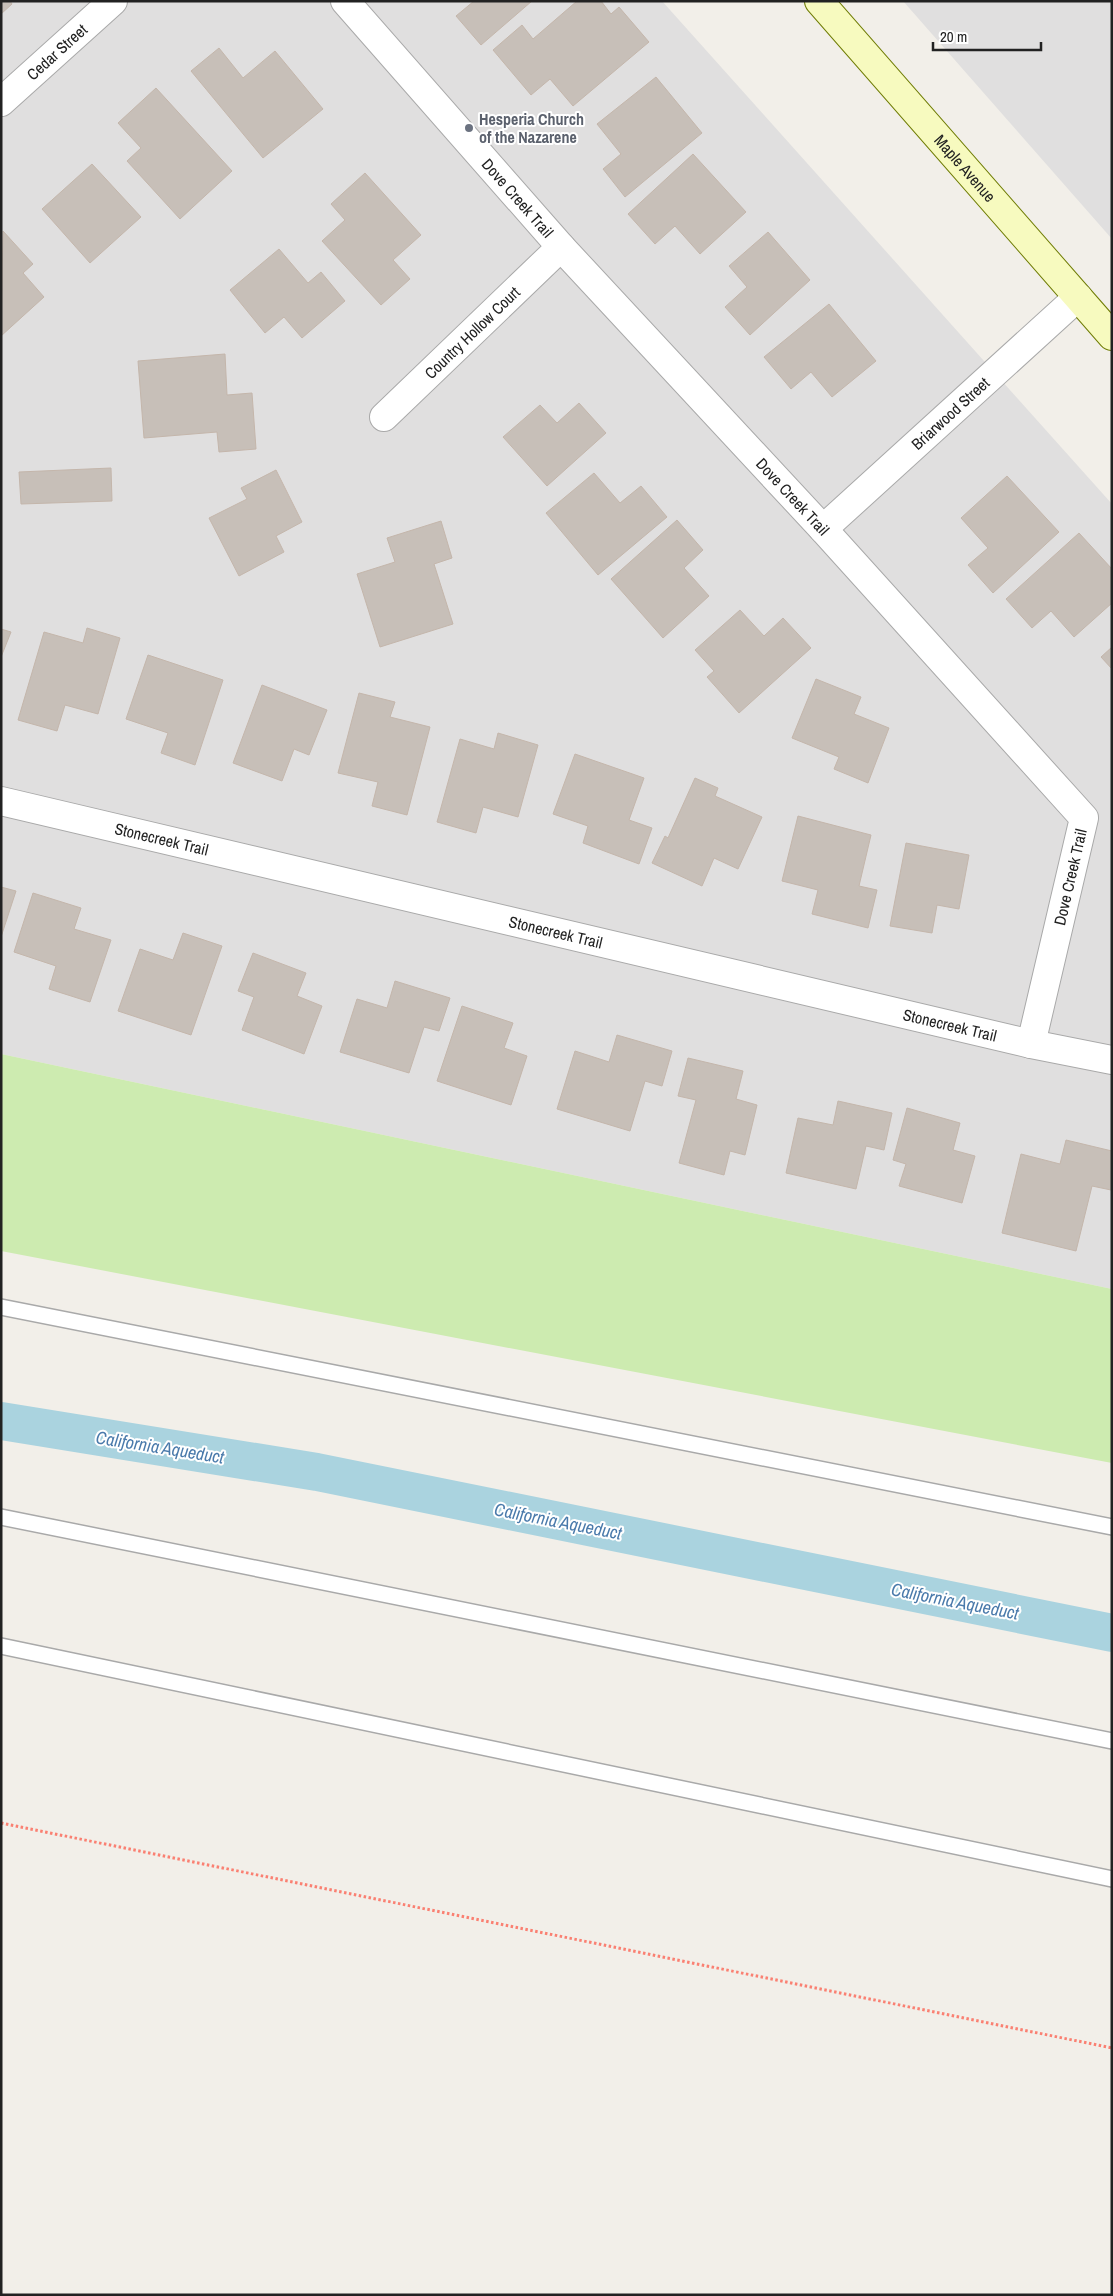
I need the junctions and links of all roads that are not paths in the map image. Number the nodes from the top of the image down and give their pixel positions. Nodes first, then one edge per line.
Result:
1 (113, 1) edge
2 (345, 1) edge
3 (819, 1) edge
4 (1, 102) edge
5 (561, 247) junction
6 (1078, 297) junction
7 (1112, 336) edge
8 (384, 417) dead end
9 (823, 529) junction
10 (1, 801) edge
11 (1031, 1044) junction
12 (1112, 1060) edge
13 (1, 1307) edge
14 (1, 1517) edge
15 (1112, 1527) edge
16 (1, 1646) edge
17 (1112, 1740) edge
18 (1112, 1879) edge

1 - 4 street, Cedar Street
2 - 5 street, Dove Creek Trail
3 - 6 street, Maple Avenue
5 - 8 street, Country Hollow Court
5 - 9 street, Dove Creek Trail
6 - 7 street, Maple Avenue
6 - 9 street, Briarwood Street
9 - 11 street, Dove Creek Trail
10 - 11 street, Stonecreek Trail
11 - 12 street, Stonecreek Trail
13 - 15 lane
14 - 17 lane
16 - 18 lane

